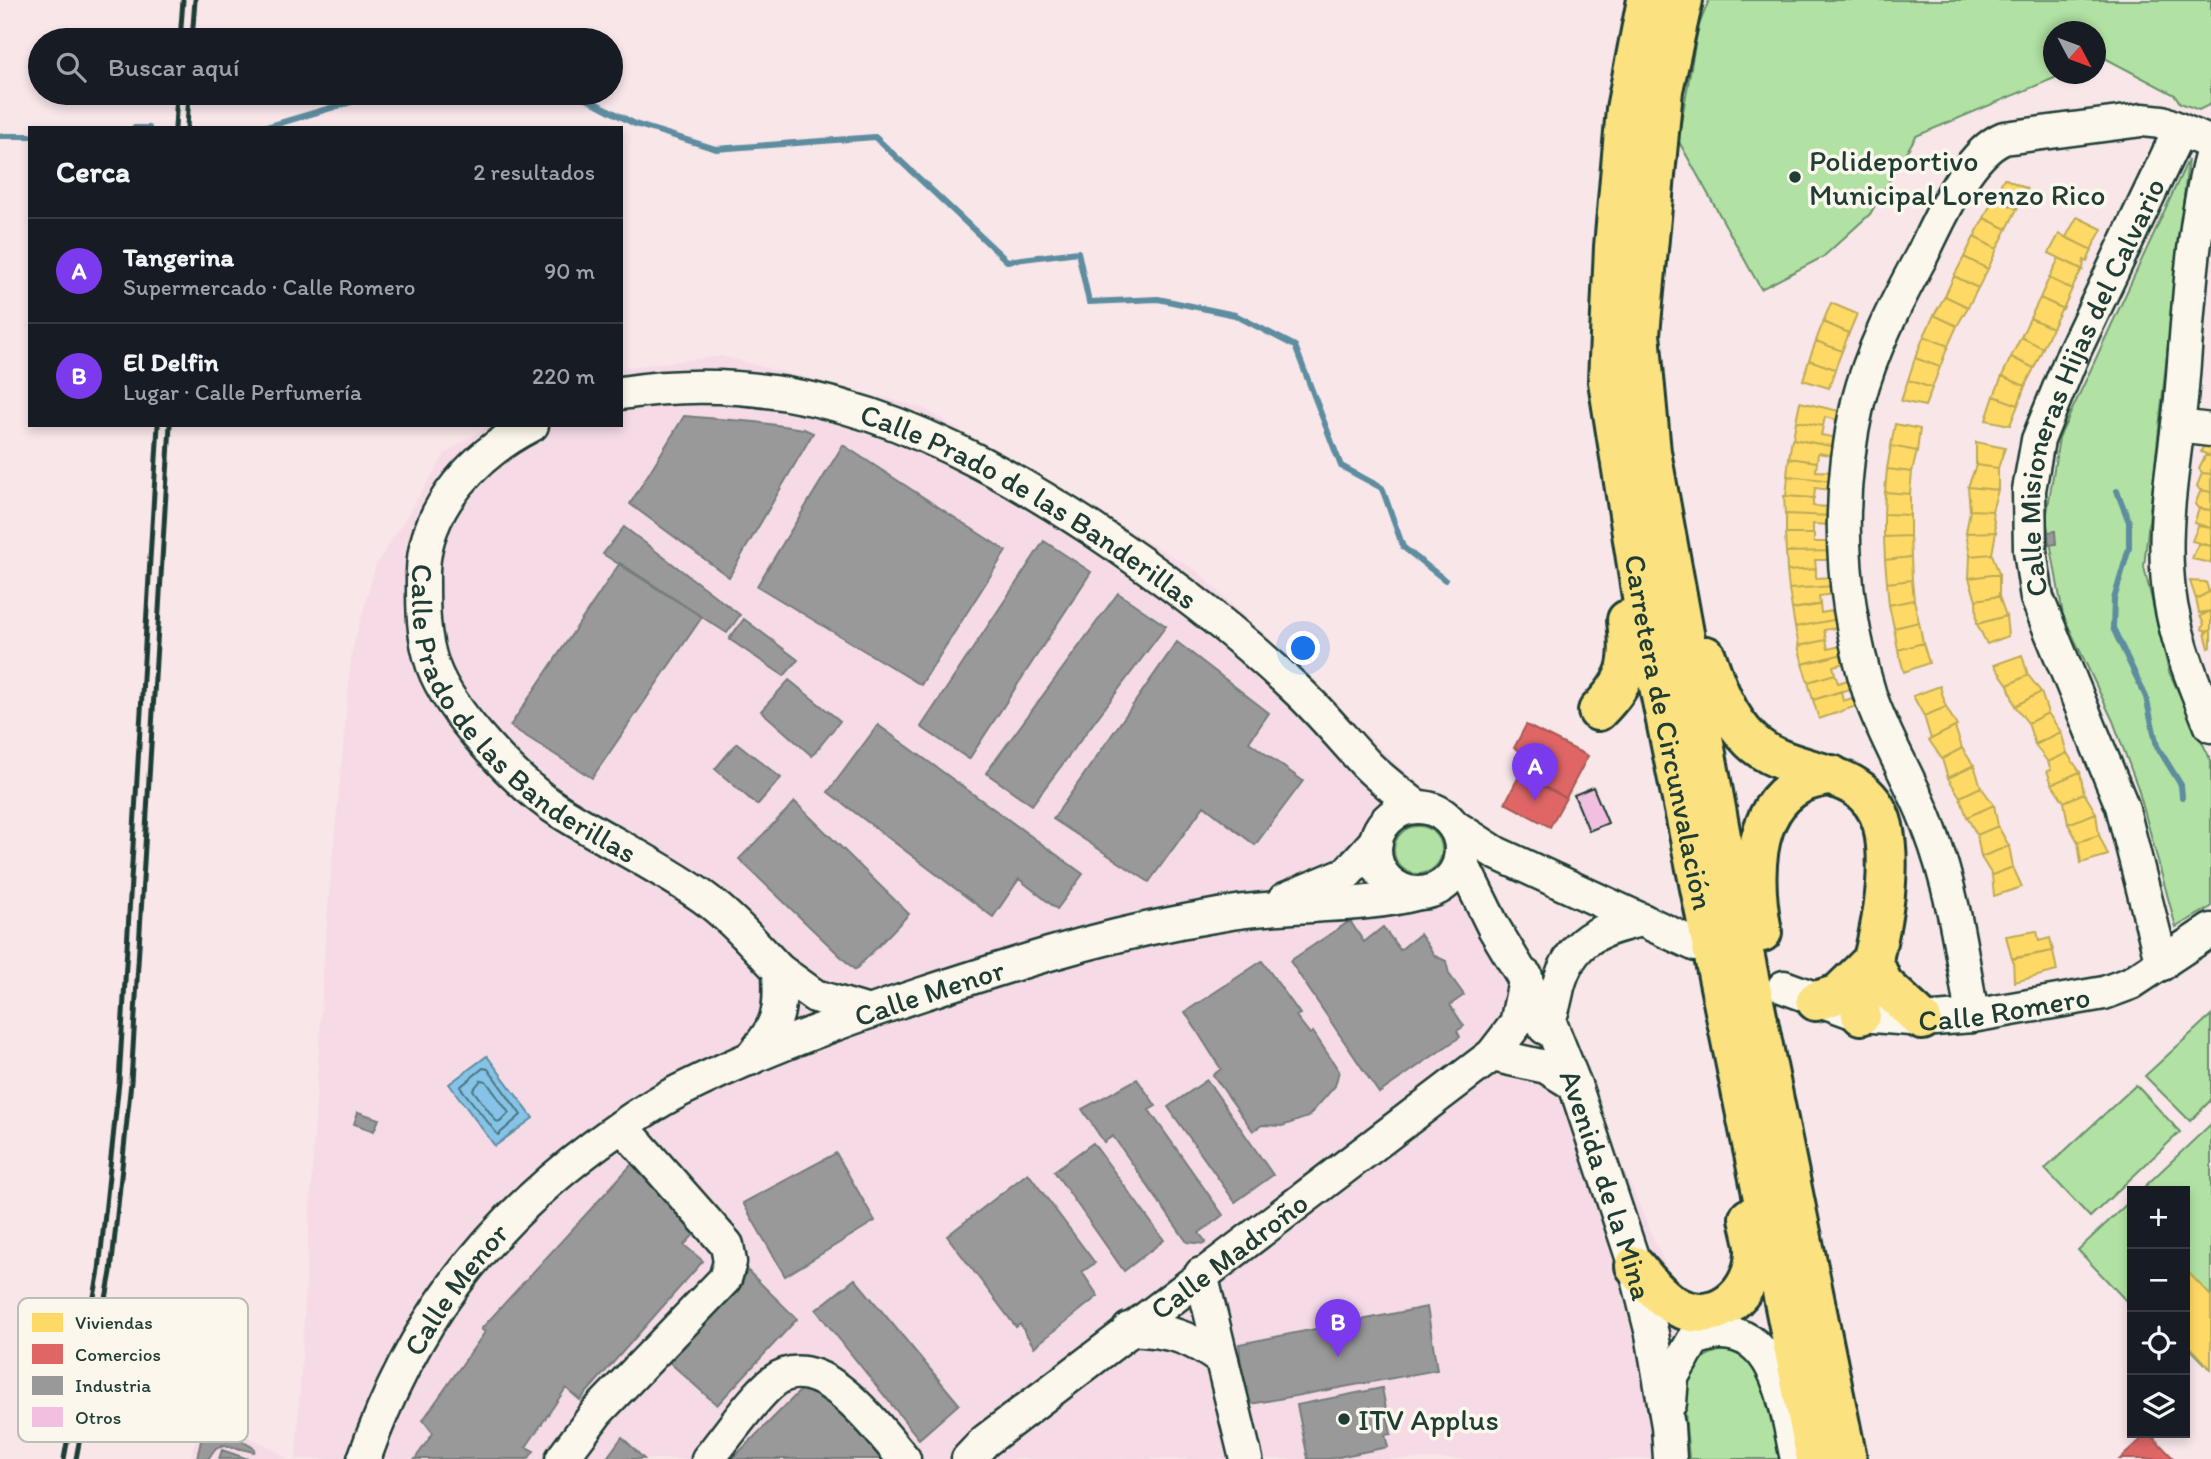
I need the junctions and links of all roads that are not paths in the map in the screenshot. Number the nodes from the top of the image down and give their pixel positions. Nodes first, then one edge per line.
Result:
1 (1647, 0) edge
2 (1683, 0) edge
3 (2179, 131) junction
4 (2211, 143) edge
5 (2211, 156) edge
6 (1608, 381) junction
7 (623, 393) edge
8 (2178, 426) junction
9 (528, 427) edge
10 (2211, 430) edge
11 (1651, 452) junction
12 (1598, 711) dead end
13 (2211, 726) edge
14 (1371, 769) junction
15 (1832, 775) junction
16 (1417, 807) junction
17 (1381, 831) junction
18 (1458, 846) junction
19 (1425, 892) junction
20 (1254, 910) junction
21 (1642, 920) junction
22 (1494, 928) junction
23 (2211, 930) edge
24 (1696, 945) dead end
25 (1873, 961) junction
26 (2162, 964) junction
27 (779, 970) junction
28 (1526, 976) junction
29 (1800, 994) joint
30 (869, 1012) junction
31 (1861, 1015) junction
32 (1972, 1016) junction
33 (1549, 1020) junction
34 (1922, 1020) junction
35 (1516, 1024) junction
36 (1730, 1032) junction
37 (1492, 1055) junction
38 (750, 1059) junction
39 (1575, 1085) junction
40 (622, 1126) junction
41 (1792, 1177) junction
42 (1635, 1266) junction
43 (1201, 1274) junction
44 (1695, 1326) junction
45 (1129, 1329) junction
46 (1651, 1334) junction
47 (1222, 1360) junction
48 (1668, 1426) junction
49 (364, 1459) edge
50 (562, 1459) edge
51 (708, 1459) edge
52 (904, 1459) edge
53 (968, 1459) edge
54 (1246, 1459) edge
55 (1670, 1459) edge
56 (1797, 1459) edge
57 (1816, 1459) edge
58 (1847, 1459) edge

1 - 6 main road, Carretera de Circunvalación
2 - 11 main road, Carretera de Circunvalación
3 - 4 street
3 - 26 street, Calle Misioneras Hijas del Calvario
3 - 32 street
5 - 8 street
6 - 12 main road
6 - 36 main road, Carretera de Circunvalación
7 - 14 street, Calle Prado de las Banderillas
8 - 10 street
8 - 13 street
9 - 27 street, Calle Prado de las Banderillas
11 - 15 main road
11 - 41 main road, Carretera de Circunvalación
14 - 16 street, Calle Prado de las Banderillas
14 - 17 street, Calle Prado de las Banderillas
15 - 25 main road
15 - 41 main road
16 - 17 street
16 - 18 street
17 - 19 street
17 - 20 street, Calle Menor
18 - 19 street
18 - 21 street
18 - 22 street, Avenida de la Mina
19 - 20 street, Calle Menor
19 - 22 street, Avenida de la Mina
20 - 30 street, Calle Menor
21 - 24 street
21 - 33 street
22 - 28 street, Avenida de la Mina
23 - 26 street, Calle Romero
25 - 29 main road
25 - 31 main road
25 - 34 main road
26 - 32 street, Calle Romero
27 - 30 street, Calle Prado de las Banderillas
27 - 38 street
28 - 33 street, Avenida de la Mina
28 - 35 street, Calle Madroño
29 - 31 street, Calle Romero
30 - 38 street, Calle Menor
31 - 34 street, Calle Romero
32 - 34 street, Calle Romero
33 - 35 street
33 - 37 street, Calle Madroño
33 - 39 street, Avenida de la Mina
35 - 37 street, Calle Madroño
36 - 44 main road
36 - 57 main road, Carretera de Circunvalación
37 - 39 street
37 - 43 street, Calle Madroño
38 - 40 street, Calle Menor
39 - 42 street, Avenida de la Mina
40 - 49 street, Calle Menor
40 - 50 street
41 - 58 main road, Carretera de Circunvalación
42 - 44 main road
42 - 46 street, Avenida de la Mina
43 - 45 street, Calle Madroño
43 - 47 street
44 - 46 street
44 - 48 street
44 - 56 street
45 - 47 street
45 - 53 street, Calle Madroño
46 - 48 street, Avenida de la Mina
47 - 54 street
48 - 55 street, Avenida de la Mina
51 - 52 street

